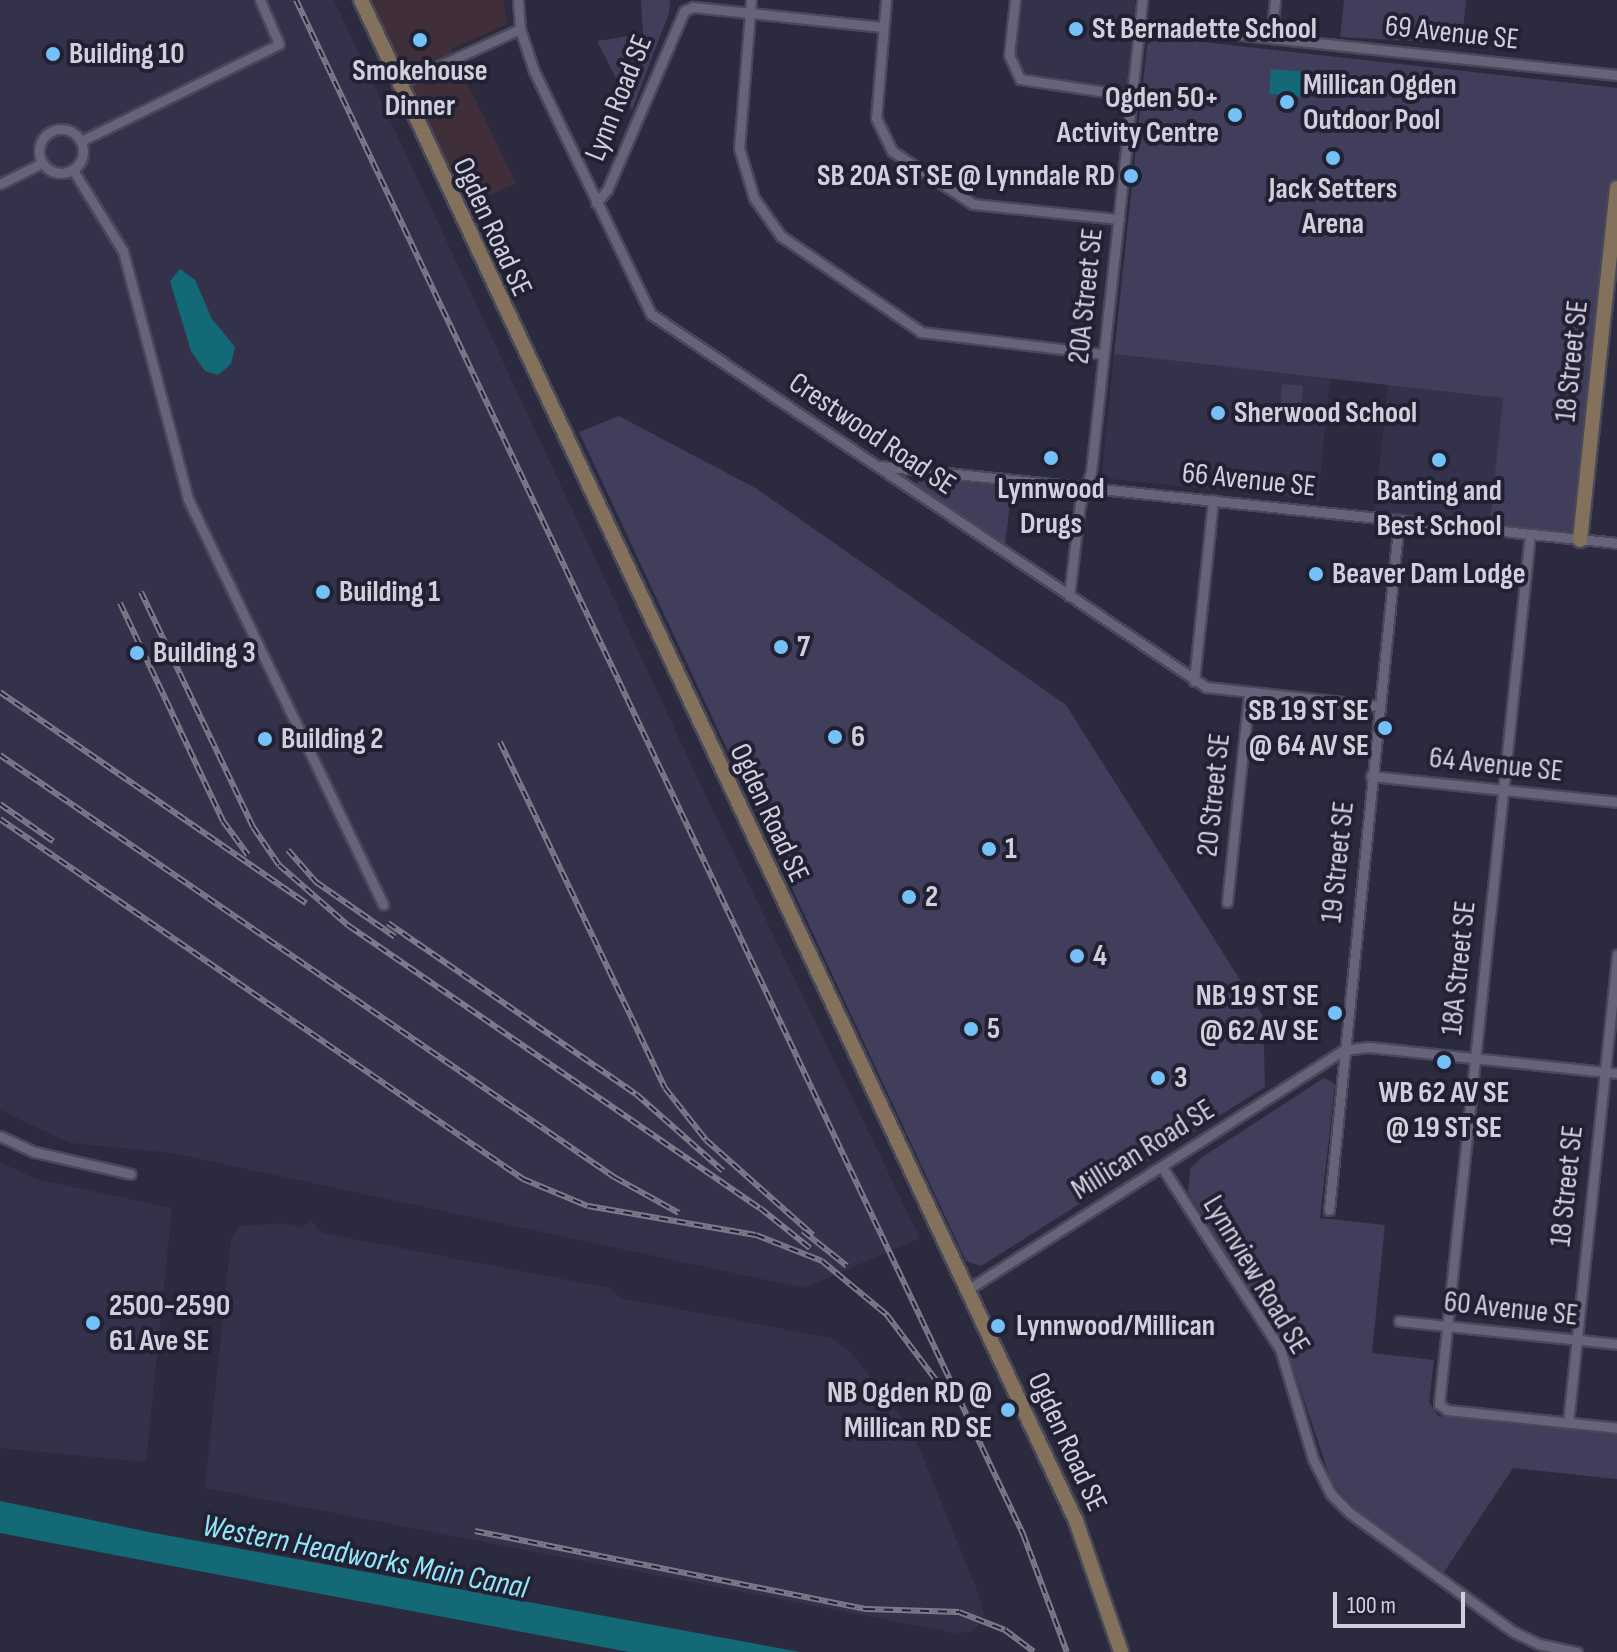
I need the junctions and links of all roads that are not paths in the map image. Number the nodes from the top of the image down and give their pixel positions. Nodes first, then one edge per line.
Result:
1 (260, 0) edge
2 (361, 0) edge
3 (518, 0) edge
4 (751, 0) edge
5 (886, 0) edge
6 (1015, 0) edge
7 (1142, 0) edge
8 (1275, 0) edge
9 (750, 12) junction
10 (1139, 24) junction
11 (883, 27) junction
12 (520, 29) junction
13 (1271, 38) junction
14 (1617, 75) edge
15 (397, 85) junction
16 (1132, 96) junction
17 (81, 141) junction
18 (42, 163) junction
19 (73, 170) junction
20 (0, 184) edge
21 (1617, 188) edge
22 (596, 203) junction
23 (1119, 219) junction
24 (1104, 354) junction
25 (877, 466) junction
26 (1086, 487) junction
27 (1213, 500) junction
28 (1399, 520) junction
29 (1530, 534) junction
30 (1580, 540) junction
31 (1617, 543) edge
32 (1069, 596) junction
33 (1194, 681) junction
34 (1249, 692) junction
35 (1379, 706) junction
36 (1371, 776) junction
37 (1501, 790) junction
38 (1617, 802) edge
39 (1227, 902) dead end
40 (383, 905) dead end
41 (1617, 955) edge
42 (1344, 1050) junction
43 (1474, 1058) junction
44 (1605, 1071) junction
45 (1617, 1073) edge
46 (0, 1136) edge
47 (1162, 1167) junction
48 (131, 1174) dead end
49 (1329, 1210) dead end
50 (967, 1290) junction
51 (1399, 1321) dead end
52 (1446, 1326) junction
53 (1577, 1340) junction
54 (1617, 1344) edge
55 (1568, 1423) junction
56 (1617, 1428) edge
57 (1121, 1652) edge
58 (1577, 1652) edge

1 - 17 street
2 - 15 street, Ogden Road SE
3 - 12 street, Crestwood Road SE
4 - 9 street
5 - 11 street
6 - 16 street
7 - 10 street, 20A Street SE
8 - 13 street
9 - 11 street
9 - 22 street, Lynn Road SE
9 - 24 street
10 - 13 street, 69 Avenue SE
10 - 16 street, 20A Street SE
11 - 23 street
12 - 15 street
12 - 22 street, Crestwood Road SE
13 - 14 street, 69 Avenue SE
15 - 50 street, Ogden Road SE
16 - 23 street, 20A Street SE
17 - 18 street
17 - 19 street
18 - 19 street
18 - 20 street
19 - 40 street
21 - 30 street, 18 Street SE
22 - 25 street, Crestwood Road SE
23 - 24 street, 20A Street SE
24 - 26 street, 20A Street SE
25 - 26 street, 66 Avenue SE
25 - 32 street, Crestwood Road SE
26 - 27 street, 66 Avenue SE
26 - 32 street, 20A Street SE
27 - 28 street, 66 Avenue SE
27 - 33 street
28 - 29 street, 66 Avenue SE
28 - 35 street, 19 Street SE
29 - 30 street, 66 Avenue SE
29 - 37 street, 18A Street SE
30 - 31 street, 66 Avenue SE
32 - 33 street, Crestwood Road SE
33 - 34 street, Crestwood Road SE
34 - 35 street, Crestwood Road SE
34 - 39 street, 20 Street SE
35 - 36 street, 19 Street SE
36 - 37 street, 64 Avenue SE
36 - 42 street, 19 Street SE
37 - 38 street, 64 Avenue SE
37 - 43 street, 18A Street SE
41 - 44 street, 18 Street SE
42 - 43 street
42 - 47 street, Millican Road SE
42 - 49 street, 19 Street SE
43 - 44 street
43 - 52 street, 18A Street SE
44 - 45 street
44 - 53 street, 18 Street SE
46 - 48 street
47 - 50 street, Millican Road SE
47 - 58 street, Lynnview Road SE
50 - 57 street, Ogden Road SE
51 - 52 street, 60 Avenue SE
52 - 53 street, 60 Avenue SE
52 - 55 street, 18A Street SE
53 - 54 street, 60 Avenue SE
53 - 55 street, 18 Street SE
55 - 56 street

